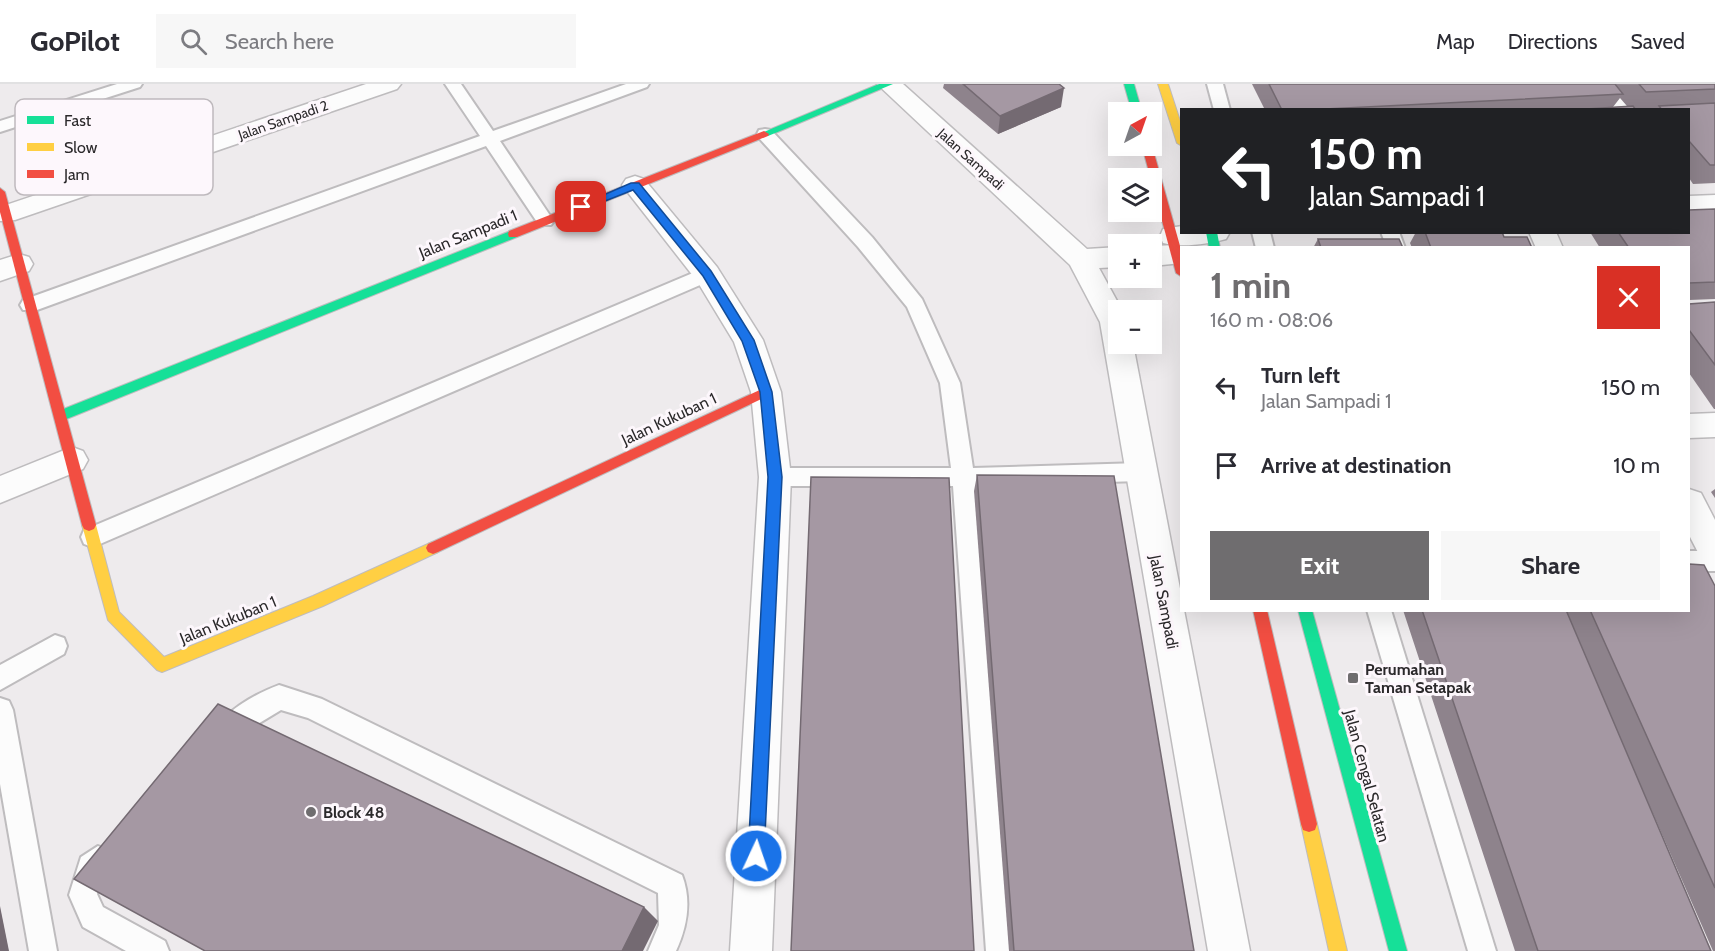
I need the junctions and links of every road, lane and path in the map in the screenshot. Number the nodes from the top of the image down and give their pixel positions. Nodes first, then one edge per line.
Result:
1 (134, 84) edge
2 (453, 84) edge
3 (641, 84) edge
4 (889, 84) edge
5 (1129, 84) edge
6 (1163, 84) edge
7 (1215, 84) edge
8 (1603, 84) edge
9 (373, 86) edge
10 (87, 99) edge
11 (1134, 102) edge
12 (1221, 108) edge
13 (1621, 108) edge
14 (15, 122) edge
15 (0, 127) edge
16 (765, 134) junction
17 (213, 137) edge
18 (1180, 137) edge
19 (490, 139) junction
20 (1149, 156) edge
21 (635, 185) junction
22 (28, 195) edge
23 (3, 203) edge
24 (545, 221) junction
25 (1209, 234) edge
26 (1187, 246) edge
27 (1171, 255) edge
28 (1108, 258) edge
29 (1081, 259) junction
30 (10, 267) edge
31 (707, 274) junction
32 (30, 305) junction
33 (766, 392) junction
34 (60, 416) junction
35 (1715, 425) edge
36 (1690, 426) edge
37 (72, 460) junction
38 (1140, 472) junction
39 (775, 477) junction
40 (963, 477) junction
41 (0, 490) edge
42 (1690, 505) edge
43 (92, 537) junction
44 (1715, 552) edge
45 (1690, 561) edge
46 (1715, 561) edge
47 (1260, 612) edge
48 (1306, 612) edge
49 (1380, 612) edge
50 (55, 646) dead end
51 (0, 678) edge
52 (0, 710) edge
53 (206, 753) edge
54 (115, 843) edge
55 (43, 951) edge
56 (155, 951) edge
57 (662, 951) edge
58 (751, 951) edge
59 (1000, 951) edge
60 (1229, 951) edge
61 (1338, 951) edge
62 (1398, 951) edge
63 (1482, 951) edge

1 - 10 lane
2 - 19 lane
3 - 19 lane
4 - 16 street, Jalan Sampadi 1
4 - 29 street, Jalan Sampadi
5 - 11 street
6 - 18 street
7 - 12 lane
8 - 13 lane
9 - 17 street, Jalan Sampadi 2
14 - 15 lane
16 - 21 street, Jalan Sampadi 1
16 - 40 lane
19 - 24 lane
19 - 32 lane
20 - 27 street
21 - 24 street, Jalan Sampadi 1
21 - 31 street
22 - 23 street, Jalan Sampadi 2
23 - 30 street, Jalan Kukuban 1
24 - 34 street, Jalan Sampadi 1
25 - 26 street
28 - 29 street
29 - 38 street, Jalan Sampadi
30 - 32 street, Jalan Kukuban 1
31 - 33 street
31 - 43 lane
32 - 34 street, Jalan Kukuban 1
33 - 39 street
33 - 43 street, Jalan Kukuban 1
34 - 37 street, Jalan Kukuban 1
35 - 36 street
37 - 41 street
37 - 43 street, Jalan Kukuban 1
38 - 40 lane
38 - 60 street, Jalan Sampadi
39 - 40 lane
39 - 58 street
40 - 59 lane
42 - 44 street
45 - 46 lane
47 - 61 street
48 - 62 street, Jalan Cengal Selatan
49 - 63 lane
50 - 51 lane
52 - 55 lane
53 - 57 lane
54 - 56 lane

